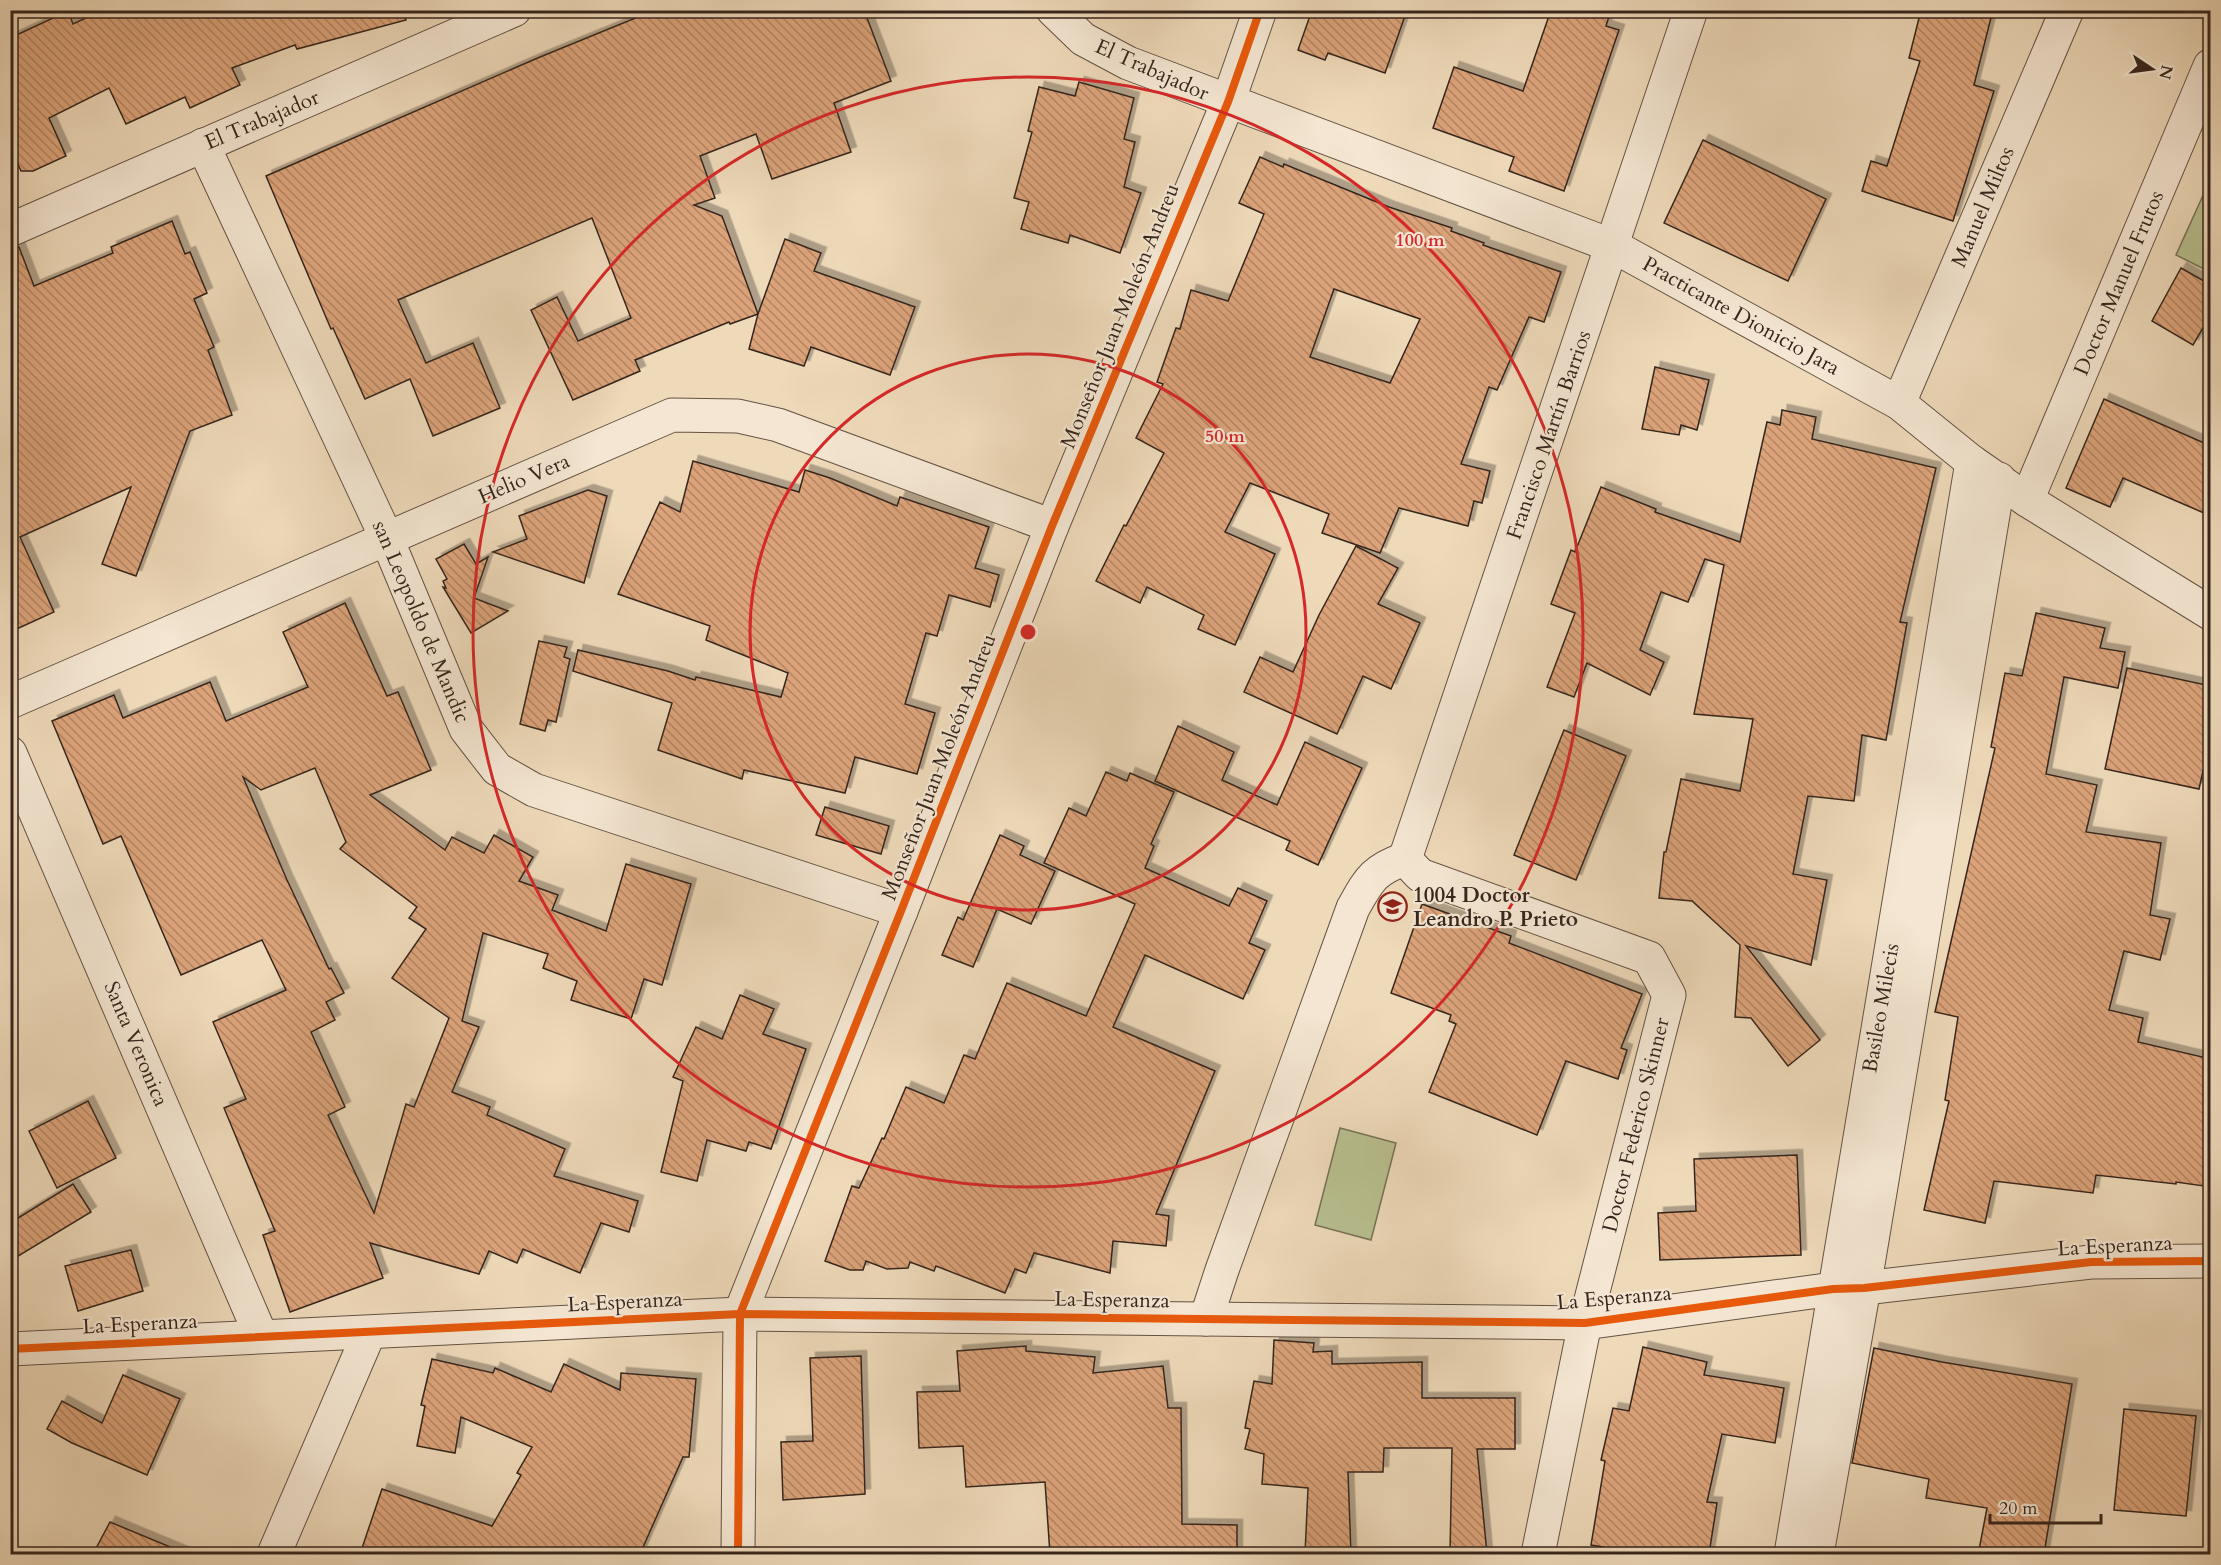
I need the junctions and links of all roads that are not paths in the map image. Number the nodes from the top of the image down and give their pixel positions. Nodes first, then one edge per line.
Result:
1 (1053, 10) edge
2 (1260, 10) edge
3 (1691, 10) edge
4 (2067, 10) edge
5 (513, 11) edge
6 (2211, 66) edge
7 (1228, 102) junction
8 (203, 145) junction
9 (10, 230) edge
10 (1613, 246) junction
11 (1899, 403) junction
12 (1986, 471) junction
13 (2027, 500) junction
14 (1052, 526) junction
15 (387, 538) junction
16 (2211, 613) edge
17 (10, 702) edge
18 (10, 753) edge
19 (1405, 859) junction
20 (902, 911) junction
21 (2211, 1261) edge
22 (1849, 1289) junction
23 (740, 1314) junction
24 (1206, 1320) junction
25 (1585, 1323) junction
26 (369, 1333) junction
27 (261, 1336) junction
28 (10, 1349) edge
29 (274, 1554) edge
30 (738, 1554) edge
31 (1538, 1554) edge
32 (1791, 1554) edge
33 (1816, 1554) edge

1 - 7 street, El Trabajador
2 - 7 street, Monseñor Juan Moleón Andreu
3 - 10 street, Francisco Martín Barrios
4 - 11 street, Manuel Miltos
5 - 8 street, El Trabajador
6 - 13 street, Doctor Manuel Frutos
7 - 10 street, Practicante Dionicio Jara
7 - 14 street, Monseñor Juan Moleón Andreu
8 - 9 street, El Trabajador
8 - 15 street, san Leopoldo de Mandic
10 - 11 street, Practicante Dionicio Jara
10 - 19 street, Francisco Martín Barrios
11 - 12 street, Practicante Dionicio Jara
12 - 13 street, Practicante Dionicio Jara
12 - 22 street, Basileo Milecis
13 - 16 street, Practicante Dionicio Jara
14 - 15 street, Helio Vera
14 - 20 street, Monseñor Juan Moleón Andreu
15 - 17 street, Helio Vera
15 - 20 street, san Leopoldo de Mandic
18 - 27 street, Santa Veronica
19 - 24 street
19 - 25 street, Doctor Federico Skinner
20 - 23 street, Monseñor Juan Moleón Andreu
21 - 22 street, La Esperanza
22 - 25 street, La Esperanza
22 - 32 street, Basileo Milecis
22 - 33 street
23 - 24 street, La Esperanza
23 - 26 street, La Esperanza
23 - 30 street, Monseñor Juan Moleón Andreu
24 - 25 street, La Esperanza
25 - 31 street, Doctor Federico Skinner
26 - 27 street, La Esperanza
26 - 29 street
27 - 28 street, La Esperanza

